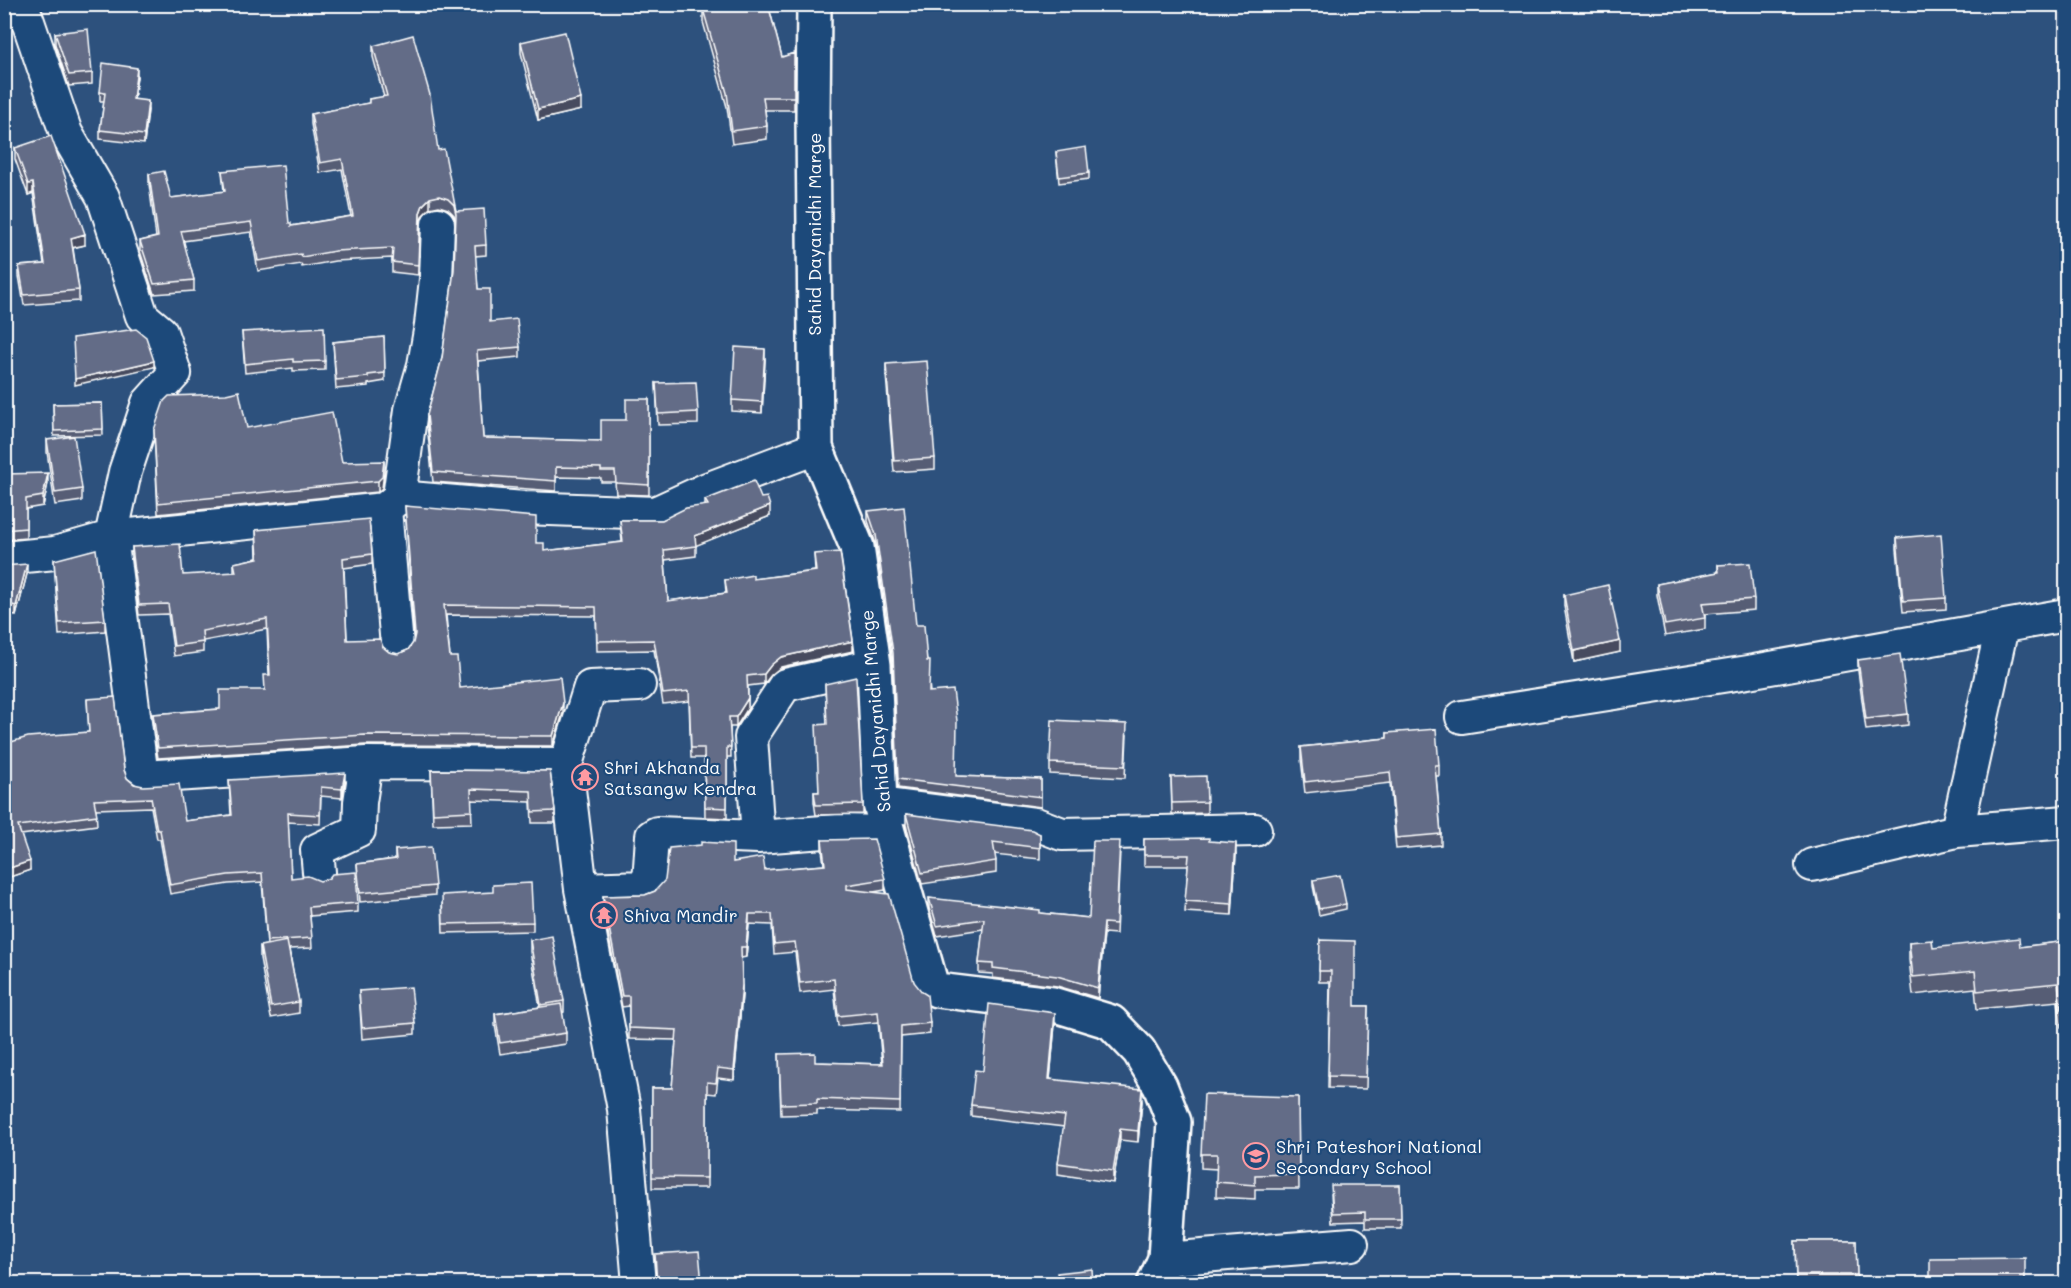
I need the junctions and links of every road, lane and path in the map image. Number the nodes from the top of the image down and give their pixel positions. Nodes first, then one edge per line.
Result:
1 (22, 4) edge
2 (814, 4) edge
3 (438, 224) dead end
4 (816, 448) junction
5 (392, 503) junction
6 (111, 537) junction
7 (4, 558) edge
8 (2067, 615) edge
9 (2002, 627) junction
10 (397, 646) dead end
11 (874, 664) junction
12 (639, 685) dead end
13 (1462, 717) dead end
14 (366, 763) junction
15 (566, 764) junction
16 (883, 818) junction
17 (2067, 822) edge
18 (1255, 830) dead end
19 (1957, 831) junction
20 (758, 837) junction
21 (1812, 865) dead end
22 (318, 872) dead end
23 (581, 889) junction
24 (1352, 1244) dead end
25 (1159, 1271) edge
26 (639, 1284) edge

1 - 6 street
2 - 4 street, Sahid Dayanidhi Marge
3 - 5 street
4 - 5 street
4 - 11 street, Sahid Dayanidhi Marge
5 - 6 street
5 - 10 street
6 - 7 street
6 - 14 street
8 - 9 street
9 - 13 street
9 - 19 street
11 - 16 street, Sahid Dayanidhi Marge
11 - 20 street
12 - 15 street
14 - 15 street
14 - 22 street
15 - 23 street
16 - 18 street
16 - 20 street
16 - 25 street, Sahid Dayanidhi Marge
17 - 19 street
19 - 21 street
20 - 23 street
23 - 26 street
24 - 25 street

